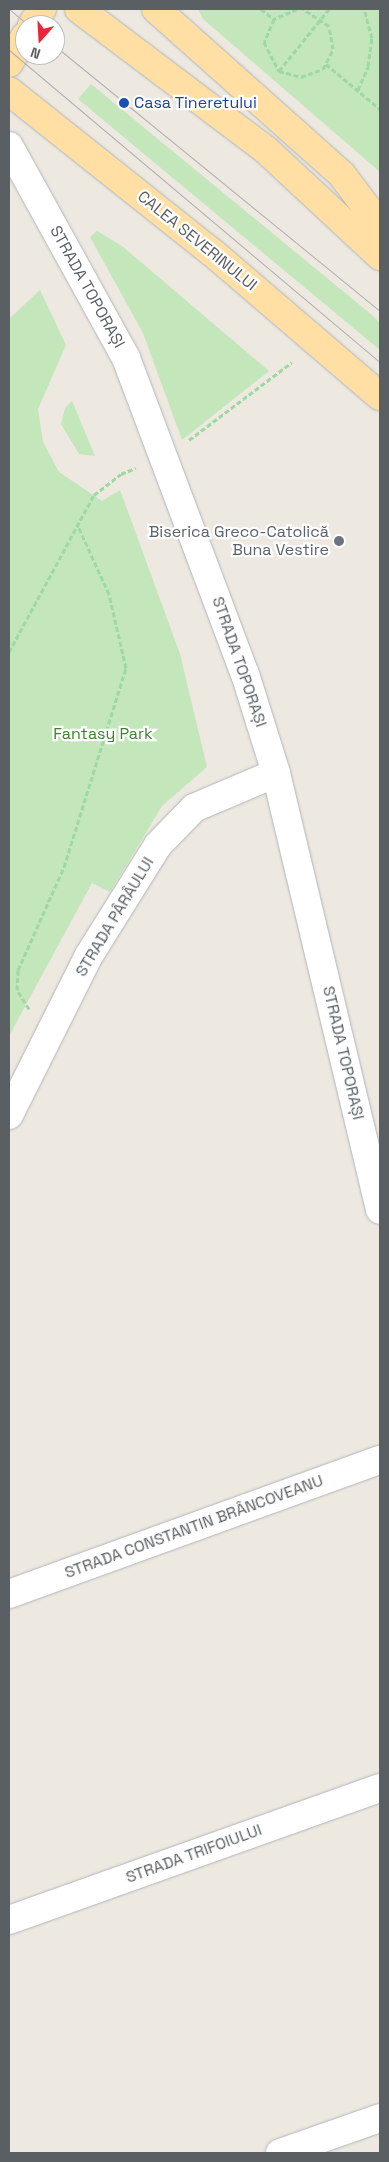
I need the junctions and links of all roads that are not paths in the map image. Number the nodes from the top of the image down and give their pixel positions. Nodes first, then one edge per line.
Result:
1 (79, 9) edge
2 (156, 9) edge
3 (9, 91) edge
4 (9, 146) edge
5 (380, 225) edge
6 (380, 256) edge
7 (380, 396) edge
8 (276, 773) junction
9 (9, 1115) edge
10 (380, 1210) edge
11 (380, 1460) edge
12 (9, 1594) edge
13 (380, 1788) edge
14 (9, 1920) edge
15 (380, 2118) edge
16 (280, 2153) edge

1 - 6 main road
2 - 5 main road
3 - 7 main road, CALEA SEVERINULUI
4 - 8 street, STRADA TOPORAȘI
8 - 9 street, STRADA PÂRÂULUI
8 - 10 street, STRADA TOPORAȘI
11 - 12 street, STRADA CONSTANTIN BRÂNCOVEANU
13 - 14 street, STRADA TRIFOIULUI
15 - 16 street

